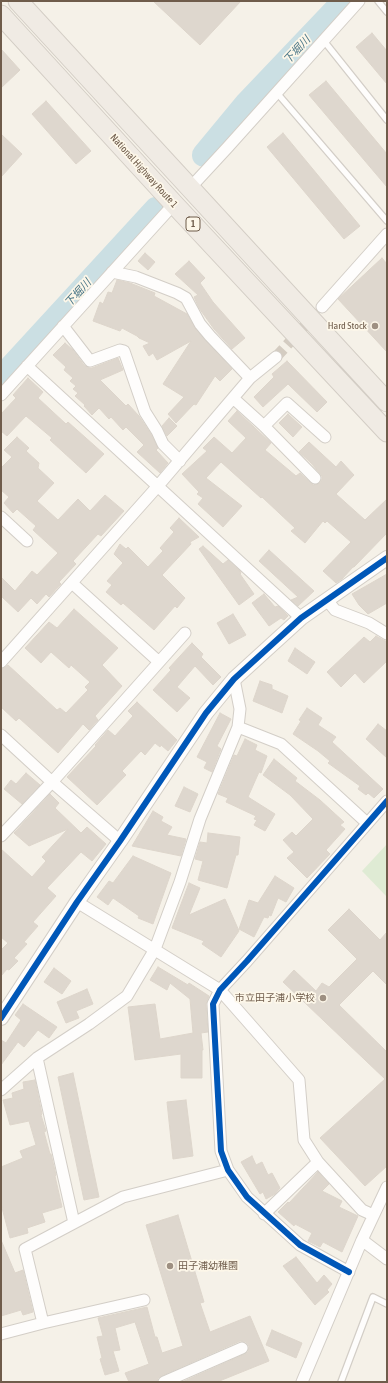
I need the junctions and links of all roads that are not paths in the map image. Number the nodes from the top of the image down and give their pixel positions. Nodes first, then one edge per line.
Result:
1 (18, 1) edge
2 (360, 1) edge
3 (378, 1) edge
4 (387, 12) edge
5 (1, 15) edge
6 (324, 41) junction
7 (277, 93) junction
8 (387, 120) edge
9 (190, 188) junction
10 (174, 204) junction
11 (387, 221) edge
12 (387, 234) edge
13 (112, 272) junction
14 (322, 307) tunnel mouth
15 (63, 326) junction
16 (276, 357) tunnel mouth
17 (27, 366) junction
18 (250, 378) junction
19 (1, 395) edge
20 (233, 398) junction
21 (387, 402) edge
22 (264, 426) junction
23 (387, 432) edge
24 (325, 437) dead end
25 (180, 460) junction
26 (315, 478) dead end
27 (157, 487) junction
28 (1, 517) edge
29 (27, 540) dead end
30 (387, 558) edge
31 (72, 583) junction
32 (327, 600) junction
33 (301, 618) junction
34 (185, 633) dead end
35 (387, 634) edge
36 (1, 662) edge
37 (159, 662) junction
38 (234, 679) junction
39 (238, 727) junction
40 (1, 735) edge
41 (52, 782) junction
42 (387, 801) edge
43 (367, 823) junction
44 (1, 836) edge
45 (120, 841) junction
46 (77, 902) junction
47 (156, 949) junction
48 (220, 990) junction
49 (1, 1018) edge
50 (37, 1058) junction
51 (1, 1090) edge
52 (318, 1162) junction
53 (228, 1170) junction
54 (387, 1187) edge
55 (264, 1214) junction
56 (373, 1215) junction
57 (74, 1222) junction
58 (362, 1240) junction
59 (387, 1259) edge
60 (349, 1272) junction
61 (144, 1300) dead end
62 (387, 1304) edge
63 (43, 1323) junction
64 (1, 1334) edge
65 (242, 1348) dead end
66 (164, 1382) edge
67 (302, 1382) edge
68 (341, 1382) edge

1 - 9 highway, 1
2 - 6 street
3 - 4 lane
5 - 10 highway, National Highway Route 1 / 1
6 - 7 street
6 - 8 lane
7 - 9 street
7 - 11 lane
9 - 21 highway, 1
10 - 13 street
10 - 23 highway, National Highway Route 1 / 1
12 - 14 street
13 - 15 street
13 - 18 street
15 - 17 street
15 - 25 street
16 - 18 street
17 - 19 street
17 - 27 street
18 - 20 street
20 - 22 street
20 - 25 street
22 - 24 street
22 - 26 street
25 - 27 street
27 - 31 street
27 - 33 street
28 - 29 street
30 - 32 street
31 - 36 street
31 - 37 street
32 - 33 street
32 - 35 street
33 - 38 street
34 - 37 street
37 - 41 street
38 - 39 street
38 - 45 street
39 - 43 street
39 - 47 street
40 - 41 street
41 - 44 street
41 - 45 street
42 - 43 street
43 - 48 street
45 - 46 street
46 - 47 street
46 - 49 street
47 - 48 street
47 - 50 street
48 - 52 street
48 - 53 street
50 - 51 street
50 - 57 street
52 - 55 street
52 - 56 street
53 - 55 street
53 - 57 street
54 - 56 street
55 - 60 street
56 - 58 street
57 - 63 street
58 - 59 street
58 - 60 street
60 - 67 street
61 - 63 street
62 - 68 lane
63 - 64 street
65 - 66 street

